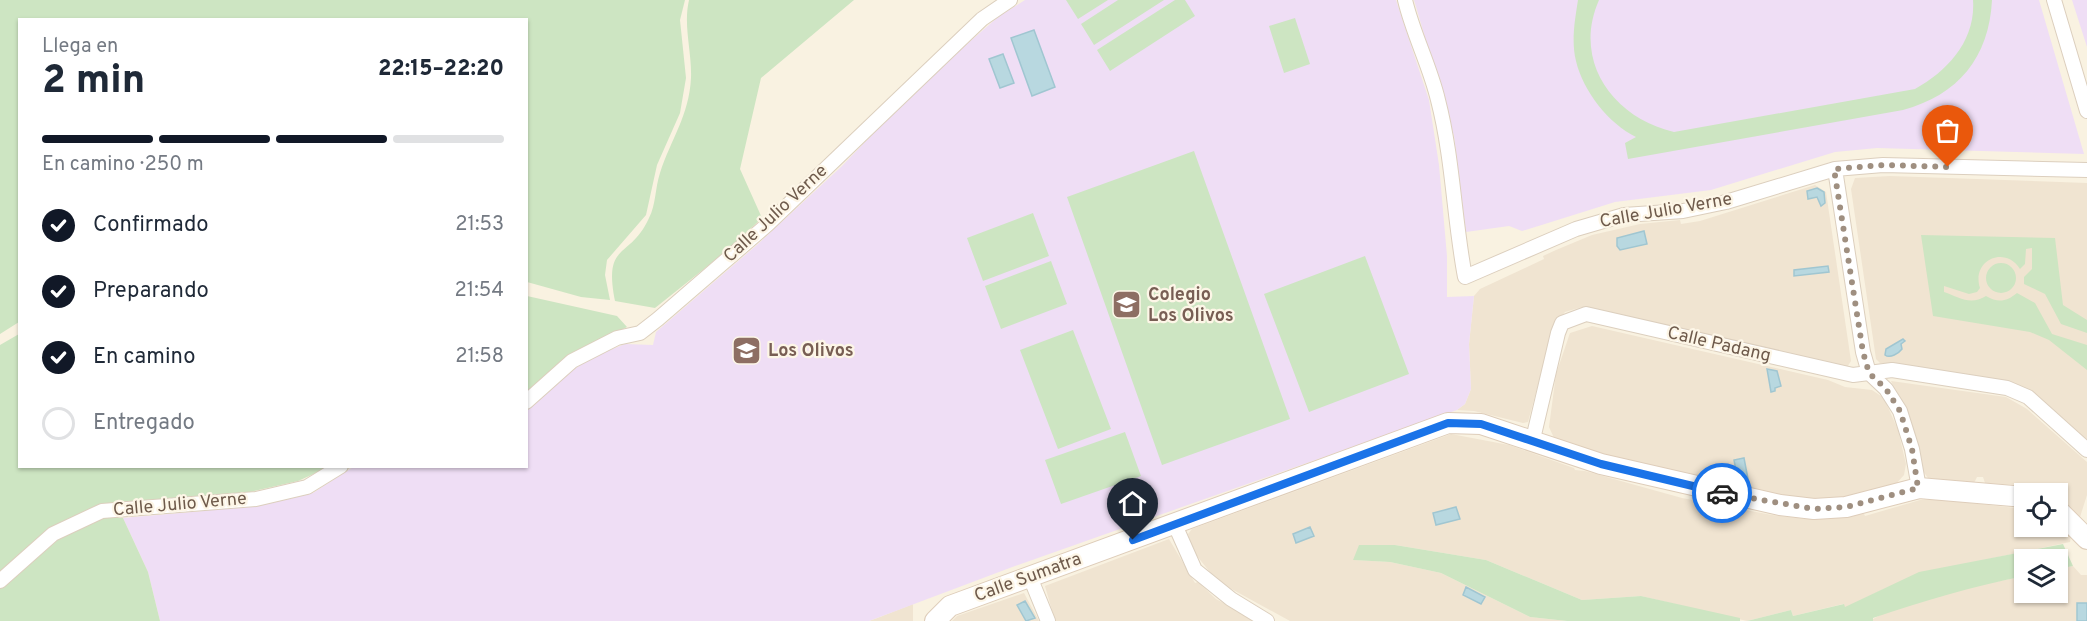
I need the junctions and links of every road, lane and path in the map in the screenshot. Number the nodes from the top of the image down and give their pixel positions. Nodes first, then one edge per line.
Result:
1 (1010, 0) edge
2 (1405, 0) edge
3 (2054, 0) edge
4 (2087, 111) edge
5 (1834, 169) junction
6 (2087, 170) edge
7 (1869, 373) junction
8 (528, 400) edge
9 (1533, 439) junction
10 (2087, 450) edge
11 (338, 468) edge
12 (1918, 488) junction
13 (2014, 496) edge
14 (2068, 518) edge
15 (1175, 525) junction
16 (2086, 532) edge
17 (1030, 578) junction
18 (0, 581) edge
19 (935, 621) edge
20 (1048, 621) edge
21 (1268, 621) edge

1 - 8 street, Calle Julio Verne
2 - 5 street, Calle Julio Verne
3 - 4 street
5 - 6 street, Calle Julio Verne
5 - 7 street
7 - 9 street, Calle Padang
7 - 10 street
7 - 12 street
9 - 12 street, Calle Sumatra
9 - 15 street, Calle Sumatra
11 - 18 street, Calle Julio Verne
12 - 13 street, Calle Sumatra
14 - 16 street
15 - 17 street, Calle Sumatra
15 - 21 street
17 - 19 street, Calle Sumatra
17 - 20 street

